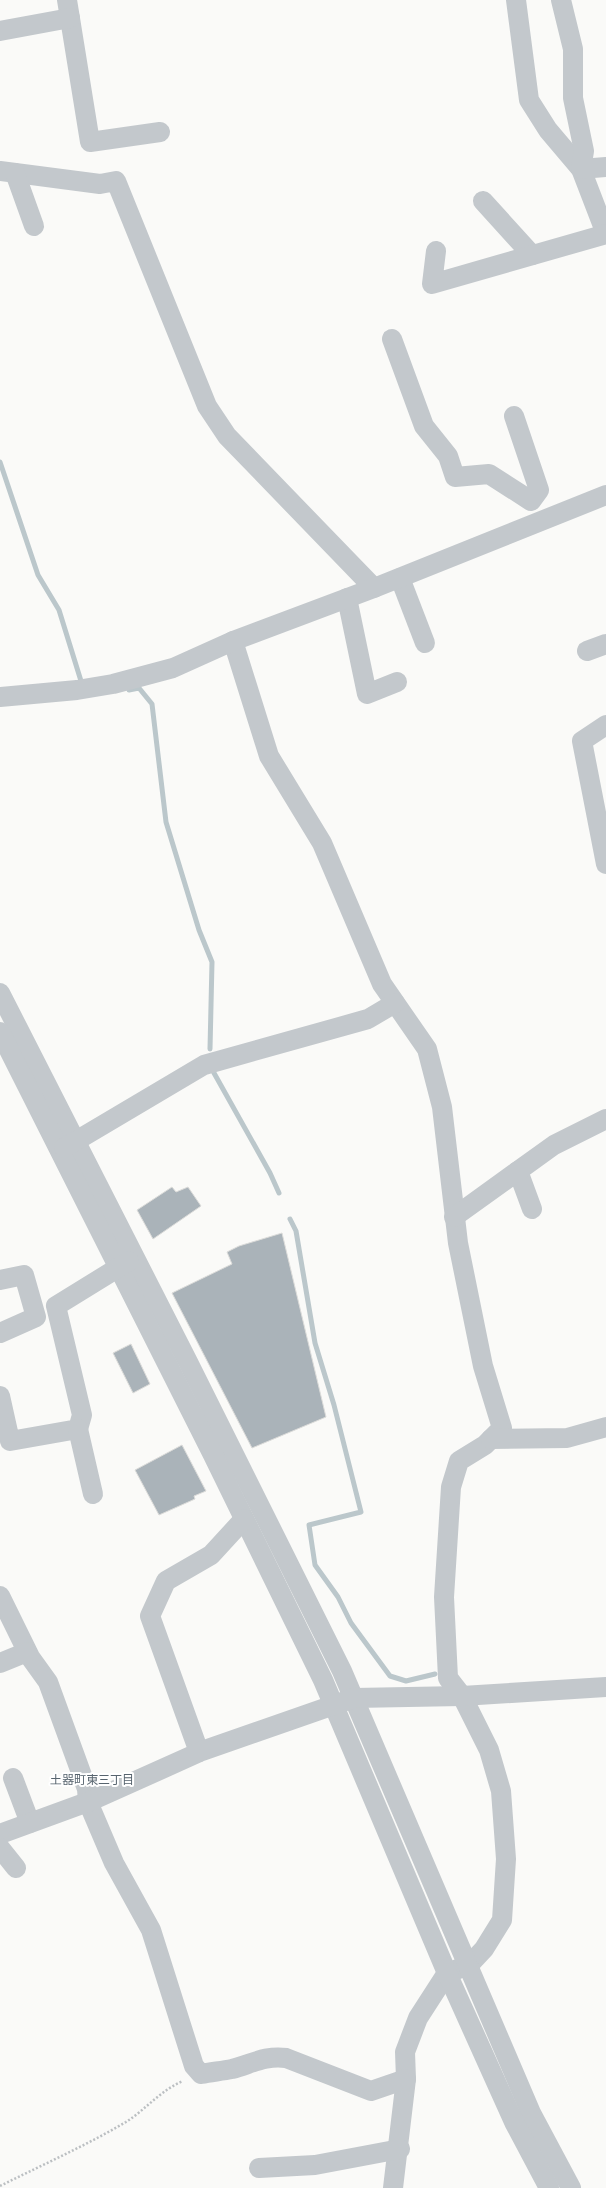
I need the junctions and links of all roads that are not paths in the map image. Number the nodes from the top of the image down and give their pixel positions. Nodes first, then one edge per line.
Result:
1 (516, 0) edge
2 (561, 0) edge
3 (68, 9) edge
4 (0, 31) edge
5 (160, 132) dead end
6 (606, 167) edge
7 (581, 169) junction
8 (7, 172) edge
9 (483, 201) dead end
10 (34, 226) dead end
11 (606, 234) edge
12 (436, 251) dead end
13 (532, 255) junction
14 (392, 339) dead end
15 (514, 416) dead end
16 (606, 495) edge
17 (531, 501) junction
18 (540, 523) junction
19 (400, 578) junction
20 (374, 588) junction
21 (348, 598) junction
22 (425, 630) dead end
23 (233, 641) junction
24 (606, 644) edge
25 (587, 651) dead end
26 (397, 682) dead end
27 (0, 697) edge
28 (606, 725) edge
29 (606, 864) edge
30 (0, 993) edge
31 (395, 1003) junction
32 (0, 1032) edge
33 (606, 1119) edge
34 (67, 1146) junction
35 (518, 1171) junction
36 (532, 1209) dead end
37 (454, 1217) junction
38 (126, 1262) junction
39 (0, 1280) edge
40 (56, 1306) junction
41 (36, 1317) junction
42 (0, 1333) edge
43 (0, 1396) edge
44 (606, 1427) edge
45 (78, 1429) junction
46 (491, 1439) junction
47 (92, 1494) dead end
48 (244, 1519) junction
49 (0, 1596) edge
50 (27, 1652) junction
51 (0, 1663) edge
52 (606, 1687) edge
53 (462, 1696) junction
54 (354, 1698) junction
55 (333, 1705) junction
56 (199, 1752) junction
57 (13, 1778) dead end
58 (88, 1802) junction
59 (30, 1823) junction
60 (0, 1834) edge
61 (0, 1848) edge
62 (16, 1868) dead end
63 (469, 1966) junction
64 (447, 1973) junction
65 (406, 2079) junction
66 (400, 2148) junction
67 (259, 2168) dead end
68 (394, 2188) edge
69 (549, 2188) edge
70 (571, 2188) edge

1 - 7 street
2 - 7 street
3 - 4 street
3 - 5 street
6 - 7 street
7 - 11 street
8 - 10 street
8 - 20 street
9 - 13 street
11 - 13 street
12 - 13 street
14 - 17 street
15 - 17 street
16 - 18 street
17 - 18 street
18 - 19 street
19 - 20 street
19 - 22 street
20 - 21 street
21 - 23 street
21 - 26 street
23 - 27 street
23 - 31 street
24 - 25 street
28 - 29 street
30 - 34 street
31 - 34 street
31 - 37 street
32 - 34 street
33 - 35 street
34 - 38 street
35 - 36 street
35 - 37 street
37 - 46 street
38 - 40 street
38 - 48 street
38 - 54 street
39 - 41 street
40 - 41 street
40 - 45 street
41 - 42 street
43 - 45 street
44 - 46 street
45 - 47 street
46 - 53 street
48 - 55 street
48 - 56 street
49 - 50 street
50 - 51 street
50 - 58 street
52 - 53 street
53 - 54 street
53 - 63 street
54 - 55 street
54 - 63 street
55 - 56 street
55 - 64 street
56 - 58 street
57 - 59 street
58 - 59 street
58 - 65 street
59 - 60 street
61 - 62 street
63 - 64 street
63 - 70 street
64 - 65 street
64 - 69 street
65 - 66 street
66 - 67 street
66 - 68 street

